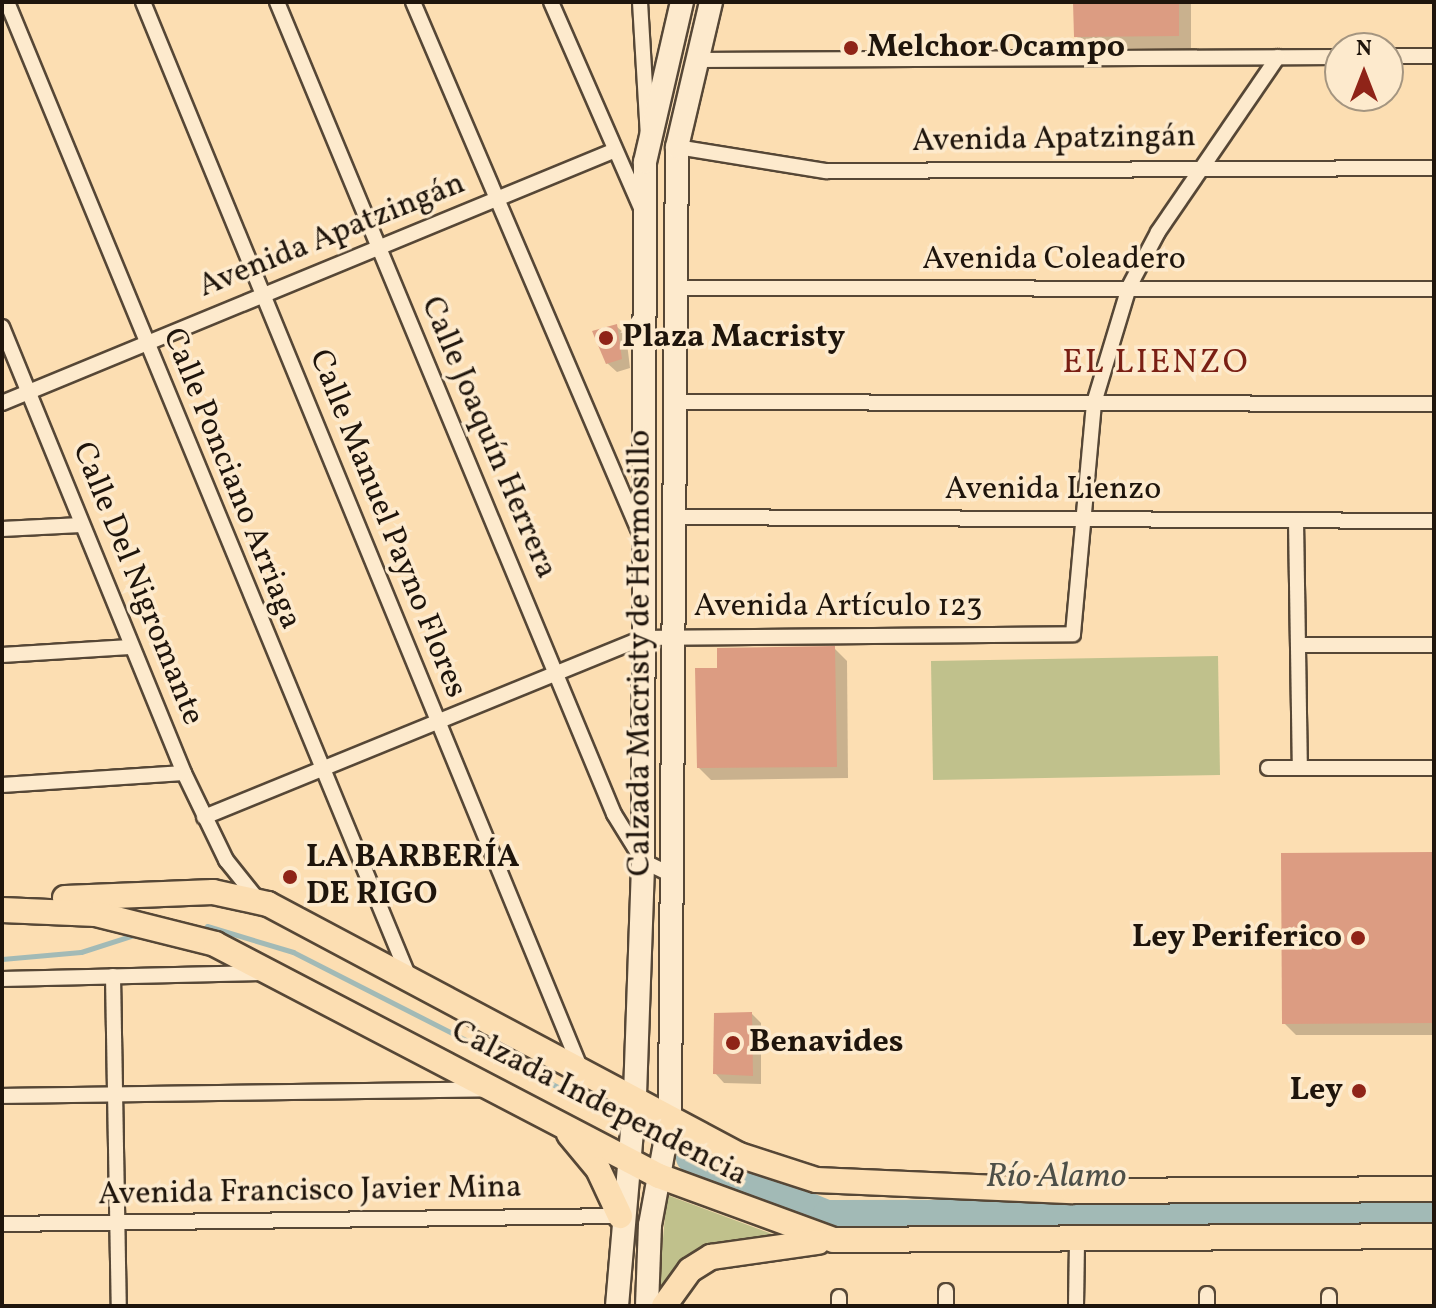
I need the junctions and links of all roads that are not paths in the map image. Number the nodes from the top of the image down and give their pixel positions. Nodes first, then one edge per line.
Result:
1 (7, 2) edge
2 (143, 2) edge
3 (277, 2) edge
4 (413, 2) edge
5 (551, 2) edge
6 (640, 2) edge
7 (682, 2) edge
8 (711, 2) edge
9 (1404, 56) edge
10 (1434, 56) edge
11 (1278, 57) junction
12 (1324, 57) edge
13 (694, 60) junction
14 (654, 106) junction
15 (648, 136) junction
16 (677, 147) junction
17 (613, 151) junction
18 (1203, 166) junction
19 (1434, 168) edge
20 (494, 200) junction
21 (643, 213) junction
22 (378, 248) junction
23 (1129, 287) junction
24 (674, 288) junction
25 (1434, 289) edge
26 (263, 295) junction
27 (2, 327) edge
28 (145, 344) junction
29 (29, 394) junction
30 (674, 402) junction
31 (2, 403) edge
32 (1094, 403) junction
33 (1434, 404) edge
34 (671, 517) junction
35 (1082, 517) junction
36 (1296, 521) junction
37 (1434, 521) edge
38 (81, 525) junction
39 (2, 529) edge
40 (644, 544) junction
41 (674, 634) junction
42 (643, 638) junction
43 (1298, 645) junction
44 (1434, 645) edge
45 (130, 647) junction
46 (2, 655) edge
47 (556, 675) junction
48 (439, 722) junction
49 (1300, 767) junction
50 (1268, 768) dead end
51 (1434, 768) edge
52 (321, 769) junction
53 (184, 773) junction
54 (2, 785) edge
55 (204, 817) junction
56 (226, 860) junction
57 (643, 861) junction
58 (672, 875) junction
59 (217, 893) junction
60 (259, 901) junction
61 (2, 908) edge
62 (276, 973) junction
63 (408, 975) junction
64 (113, 976) junction
65 (2, 979) edge
66 (580, 1067) junction
67 (496, 1089) junction
68 (113, 1094) junction
69 (635, 1095) junction
70 (2, 1096) edge
71 (670, 1116) junction
72 (559, 1123) junction
73 (628, 1161) junction
74 (659, 1176) junction
75 (1434, 1179) edge
76 (1434, 1189) edge
77 (1388, 1190) junction
78 (620, 1216) junction
79 (118, 1223) junction
80 (2, 1224) edge
81 (1434, 1236) edge
82 (834, 1240) junction
83 (1077, 1244) junction
84 (119, 1306) edge
85 (617, 1306) edge
86 (647, 1306) edge
87 (664, 1306) edge
88 (1076, 1306) edge

1 - 28 street, Calle Ponciano Arriaga
2 - 26 street, Calle Manuel Payno Flores
3 - 22 street, Calle Joaquín Herrera
4 - 20 street
5 - 17 street
6 - 15 street
7 - 14 main road, Calzada Macristy de Hermosillo
8 - 13 main road, Calzada Macristy de Hermosillo
9 - 10 street
11 - 12 street
11 - 13 street
11 - 18 street
13 - 16 main road, Calzada Macristy de Hermosillo
14 - 15 main road, Calzada Macristy de Hermosillo
14 - 16 main road
15 - 21 main road, Calzada Macristy de Hermosillo
16 - 18 street, Avenida Apatzingán
16 - 24 main road, Calzada Macristy de Hermosillo
17 - 20 street, Avenida Apatzingán
17 - 21 street
18 - 19 street, Avenida Apatzingán
18 - 23 street
20 - 22 street, Avenida Apatzingán
20 - 40 street
21 - 40 main road, Calzada Macristy de Hermosillo
22 - 26 street, Avenida Apatzingán
22 - 47 street, Calle Joaquín Herrera
23 - 24 street, Avenida Coleadero
23 - 25 street, Avenida Coleadero
23 - 32 street
24 - 30 main road, Calzada Macristy de Hermosillo
26 - 28 street, Avenida Apatzingán
26 - 48 street, Calle Manuel Payno Flores
27 - 29 street, Calle Del Nigromante
28 - 29 street, Avenida Apatzingán
28 - 52 street, Calle Ponciano Arriaga
29 - 31 street, Avenida Apatzingán
29 - 38 street, Calle Del Nigromante
30 - 32 street
30 - 34 main road, Calzada Macristy de Hermosillo
32 - 33 street
32 - 35 street
34 - 35 street, Avenida Lienzo
34 - 41 main road, Calzada Macristy de Hermosillo
35 - 36 street, Avenida Lienzo
35 - 41 street, Avenida Artículo 123
36 - 37 street, Avenida Lienzo
36 - 43 street
38 - 39 street
38 - 45 street, Calle Del Nigromante
40 - 42 main road, Calzada Macristy de Hermosillo
41 - 42 street, Avenida Artículo 123
41 - 58 main road, Calzada Macristy de Hermosillo
42 - 47 street, Avenida Artículo 123
42 - 57 main road, Calzada Macristy de Hermosillo
43 - 44 street
43 - 49 street
45 - 46 street
45 - 53 street, Calle Del Nigromante
47 - 48 street, Avenida Artículo 123
47 - 57 street, Calle Joaquín Herrera
48 - 52 street, Avenida Artículo 123
48 - 66 street, Calle Manuel Payno Flores
49 - 50 street
49 - 51 street
52 - 55 street, Avenida Artículo 123
52 - 63 street, Calle Ponciano Arriaga
53 - 54 street
53 - 55 street, Calle Del Nigromante
55 - 56 street, Calle Del Nigromante
56 - 59 street
56 - 60 street, Calle Del Nigromante
57 - 58 street
57 - 69 main road, Calzada Macristy de Hermosillo
58 - 71 main road, Calzada Macristy de Hermosillo
59 - 60 main road, Calzada Independencia
59 - 61 main road, Calzada Independencia
60 - 63 main road, Calzada Independencia
61 - 62 main road, Calzada Independencia
62 - 64 street
62 - 67 main road, Calzada Independencia
63 - 66 main road, Calzada Independencia
64 - 65 street
64 - 68 street
66 - 69 main road, Calzada Independencia
67 - 68 street
67 - 72 main road, Calzada Independencia
68 - 70 street
68 - 79 street
69 - 71 main road, Calzada Independencia
69 - 73 main road, Calzada Macristy de Hermosillo
71 - 74 main road, Calzada Macristy de Hermosillo
71 - 77 main road, Calzada Independencia
72 - 73 main road, Calzada Independencia
72 - 78 main road
73 - 74 main road, Calzada Independencia
73 - 78 main road, Calzada Macristy de Hermosillo
74 - 82 main road, Calzada Independencia
74 - 86 main road, Calzada Macristy de Hermosillo
75 - 77 street
76 - 77 main road, Calzada Independencia
78 - 79 street, Avenida Francisco Javier Mina
78 - 85 main road, Calzada Macristy de Hermosillo
79 - 80 street, Avenida Francisco Javier Mina
79 - 84 street
81 - 83 main road, Calzada Independencia
82 - 83 main road, Calzada Independencia
82 - 87 main road
83 - 88 street

